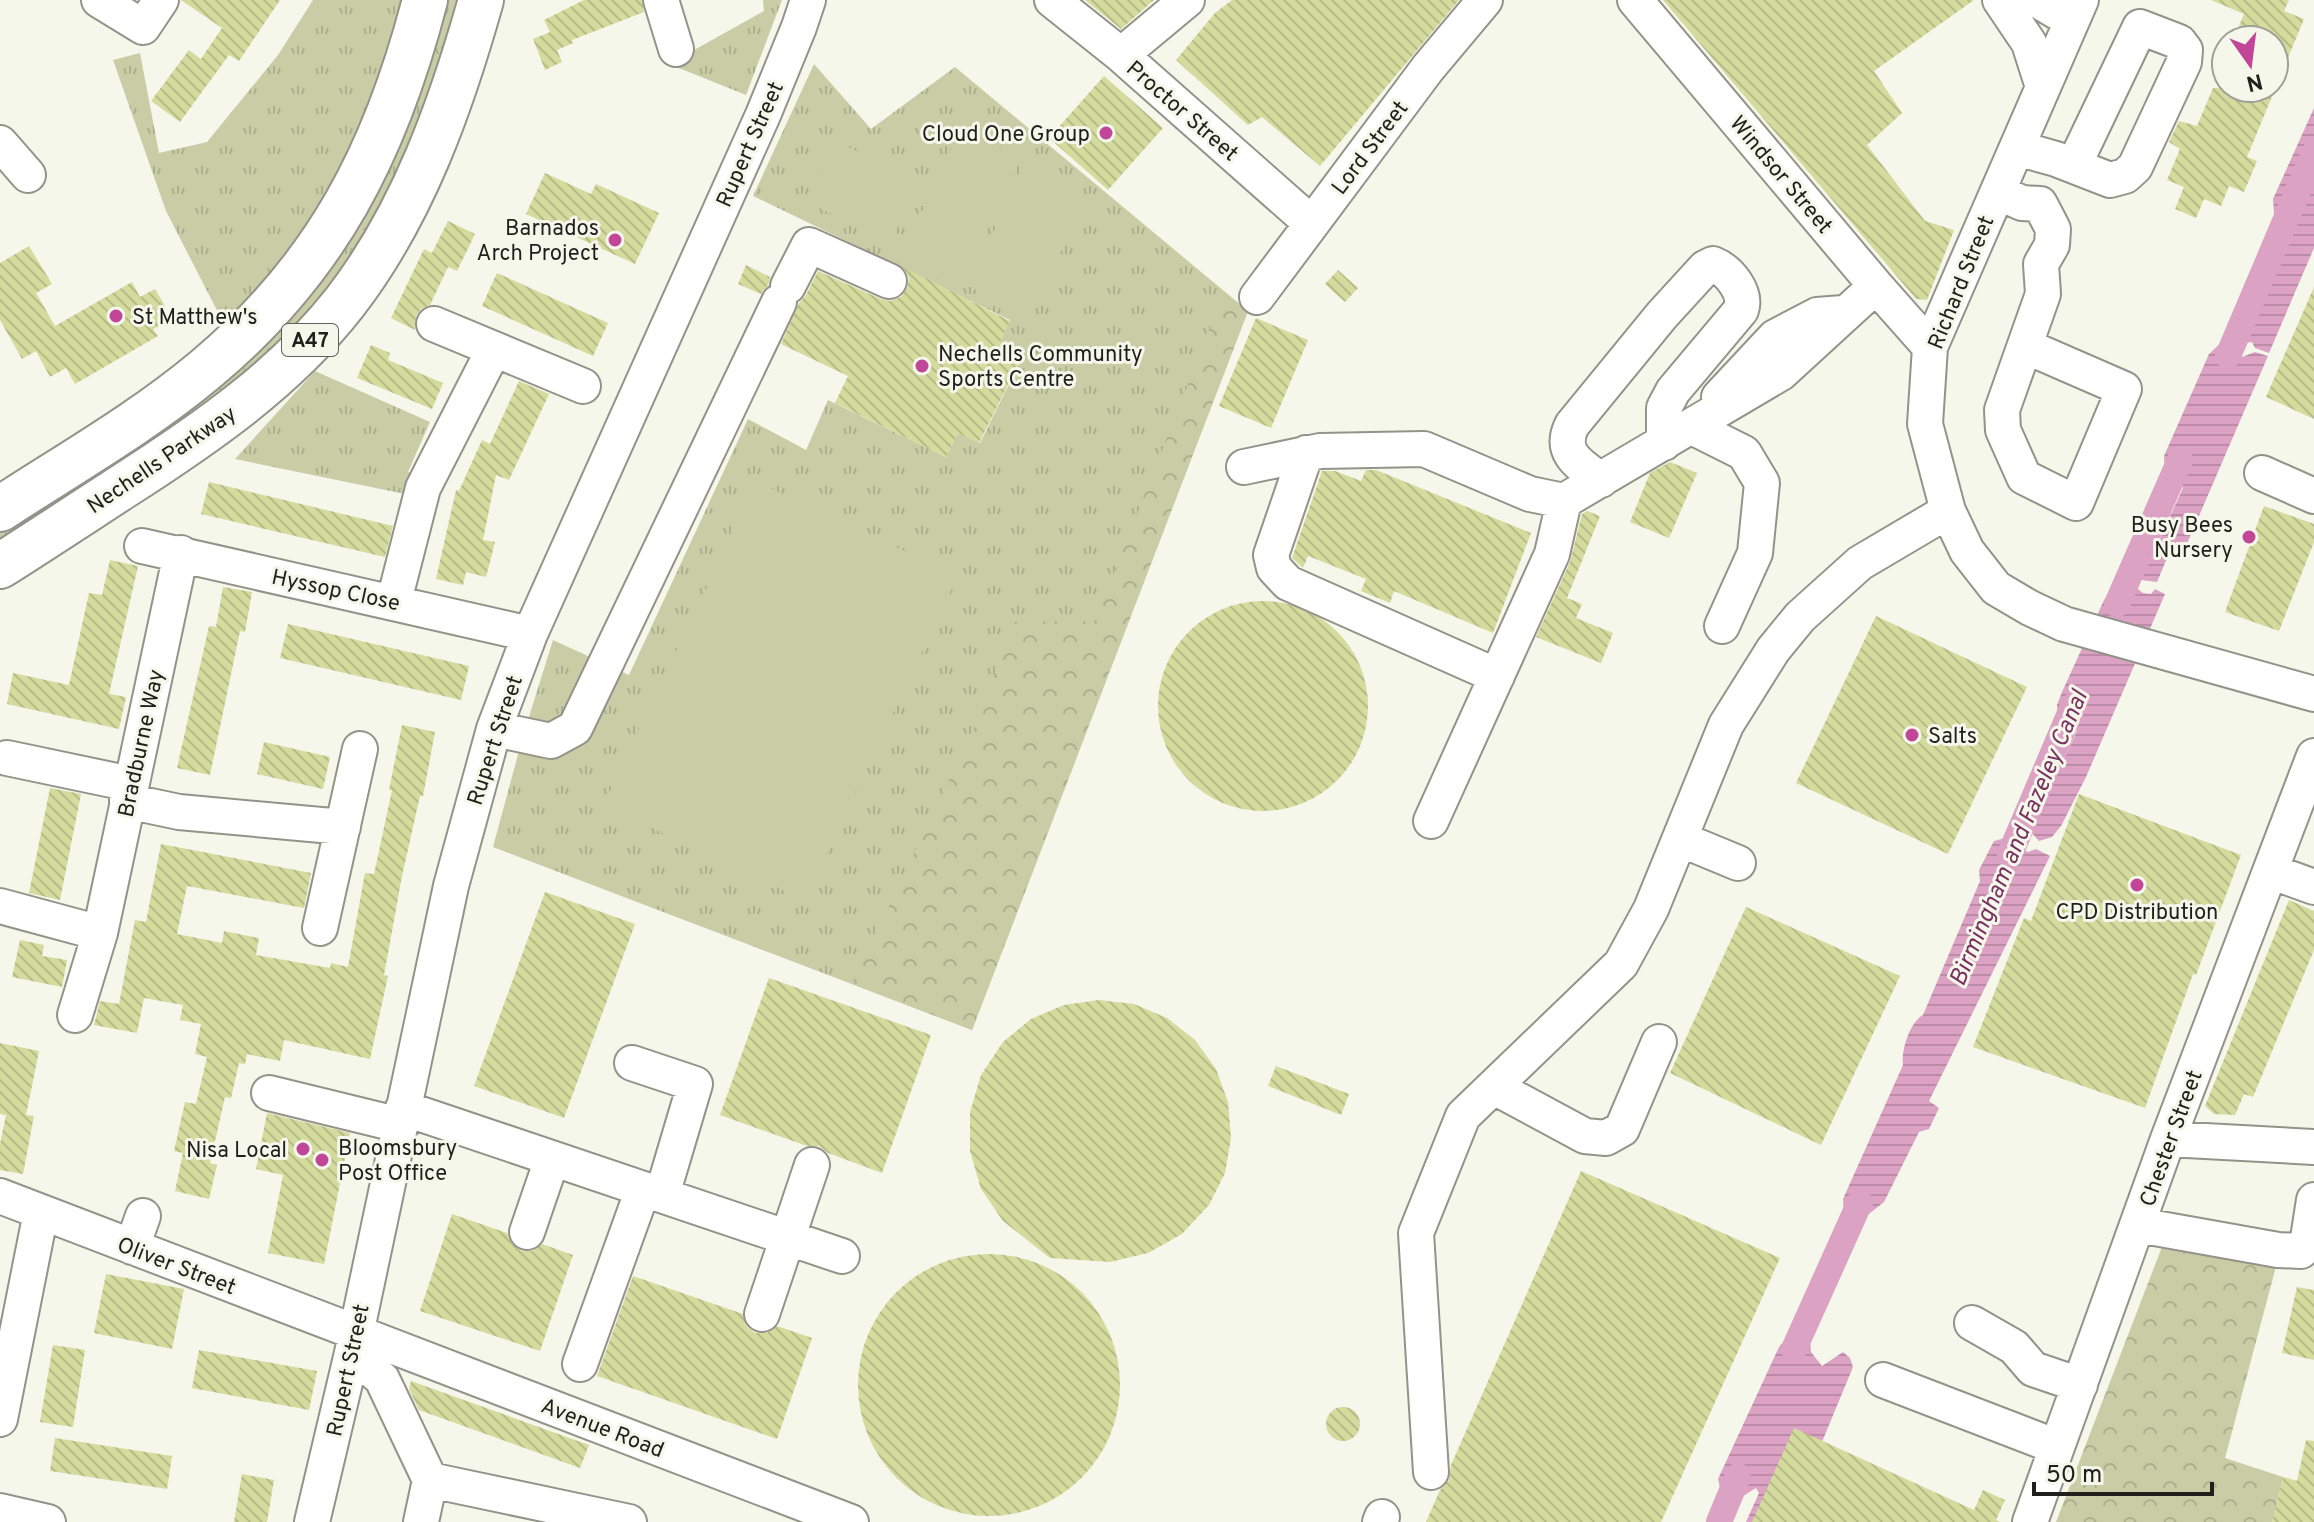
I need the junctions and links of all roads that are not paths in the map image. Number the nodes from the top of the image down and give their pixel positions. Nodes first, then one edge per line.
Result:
1 (99, 0) edge
2 (161, 0) edge
3 (425, 0) edge
4 (481, 0) edge
5 (661, 0) edge
6 (808, 0) edge
7 (1052, 0) edge
8 (1187, 0) edge
9 (1485, 0) edge
10 (1635, 0) edge
11 (2000, 0) edge
12 (2037, 0) edge
13 (2075, 12) edge
14 (2029, 43) junction
15 (676, 49) dead end
16 (1121, 55) junction
17 (2043, 87) junction
18 (0, 143) edge
19 (2017, 148) junction
20 (2074, 165) dead end
21 (28, 175) dead end
22 (2010, 197) junction
23 (1311, 223) junction
24 (889, 281) dead end
25 (1876, 286) junction
26 (1257, 297) dead end
27 (434, 324) dead end
28 (2025, 346) junction
29 (1930, 347) junction
30 (494, 349) junction
31 (583, 386) dead end
32 (1678, 435) junction
33 (1306, 453) junction
34 (1244, 467) dead end
35 (2262, 473) dead end
36 (1601, 480) junction
37 (2314, 496) edge
38 (1564, 501) junction
39 (0, 509) edge
40 (1948, 511) junction
41 (142, 546) dead end
42 (181, 553) junction
43 (0, 566) edge
44 (394, 601) junction
45 (1722, 626) dead end
46 (530, 634) junction
47 (1497, 676) junction
48 (2314, 694) edge
49 (494, 729) junction
50 (360, 749) dead end
51 (2314, 756) edge
52 (7, 758) dead end
53 (129, 792) junction
54 (1431, 821) dead end
55 (343, 827) junction
56 (1680, 839) junction
57 (1738, 863) dead end
58 (2270, 871) junction
59 (2314, 887) edge
60 (0, 906) edge
61 (320, 928) dead end
62 (100, 933) junction
63 (75, 1015) dead end
64 (1659, 1042) dead end
65 (632, 1063) dead end
66 (1494, 1087) junction
67 (269, 1093) dead end
68 (402, 1117) junction
69 (2168, 1139) junction
70 (2314, 1147) edge
71 (552, 1159) junction
72 (812, 1165) dead end
73 (653, 1192) junction
74 (0, 1196) edge
75 (2314, 1200) edge
76 (41, 1212) junction
77 (2138, 1225) junction
78 (527, 1232) dead end
79 (787, 1238) junction
80 (842, 1256) dead end
81 (762, 1314) dead end
82 (1972, 1323) dead end
83 (353, 1343) junction
84 (580, 1364) dead end
85 (1883, 1380) dead end
86 (2080, 1385) junction
87 (2, 1401) edge
88 (2057, 1447) junction
89 (1431, 1472) dead end
90 (430, 1480) junction
91 (0, 1511) edge
92 (48, 1522) edge
93 (312, 1522) edge
94 (421, 1522) edge
95 (629, 1522) edge
96 (851, 1522) edge
97 (2030, 1522) edge

1 - 2 street
3 - 39 main road, A47
4 - 43 main road, Nechells Parkway / A47
5 - 15 street
6 - 46 street, Rupert Street
7 - 16 street, Proctor Street
8 - 16 street
9 - 23 street, Lord Street
10 - 25 street, Windsor Street
11 - 14 street
12 - 13 street
13 - 14 street
13 - 17 street, Richard Street
14 - 17 street
16 - 23 street, Proctor Street
17 - 19 street, Richard Street
18 - 21 street
19 - 20 street
19 - 22 street, Richard Street
22 - 28 street
22 - 29 street, Richard Street
23 - 26 street, Lord Street
24 - 49 street
25 - 29 street, Windsor Street
25 - 32 street
27 - 30 street
28 - 28 street
29 - 40 street, Richard Street
30 - 31 street
30 - 44 street
32 - 36 street
32 - 36 street
32 - 45 street
33 - 34 street
33 - 38 street
33 - 47 street
35 - 37 street
36 - 38 street
38 - 47 street
40 - 48 street, Richard Street
40 - 56 street
41 - 42 street, Hyssop Close
42 - 44 street, Hyssop Close
42 - 53 street, Bradburne Way
44 - 46 street, Hyssop Close
46 - 49 street, Rupert Street
47 - 54 street
49 - 68 street, Rupert Street
50 - 55 street
51 - 58 street, Chester Street
52 - 53 street
53 - 55 street
53 - 62 street, Bradburne Way
55 - 61 street
56 - 57 street
56 - 66 street
58 - 59 street
58 - 69 street, Chester Street
60 - 62 street
62 - 63 street, Bradburne Way
64 - 66 street
65 - 73 street
66 - 89 street
67 - 68 street
68 - 71 street
68 - 83 street, Rupert Street
69 - 70 street
69 - 77 street, Chester Street
71 - 73 street
71 - 78 street
72 - 79 street
73 - 79 street
73 - 84 street
74 - 76 street, Oliver Street
75 - 77 street
76 - 83 street, Oliver Street
76 - 87 street
77 - 86 street, Chester Street
79 - 80 street
79 - 81 street
82 - 86 street
83 - 90 street
83 - 93 street, Rupert Street
83 - 96 street, Avenue Road
85 - 88 street
86 - 88 street, Chester Street
88 - 97 street, Chester Street
90 - 94 street
90 - 95 street
91 - 92 street

